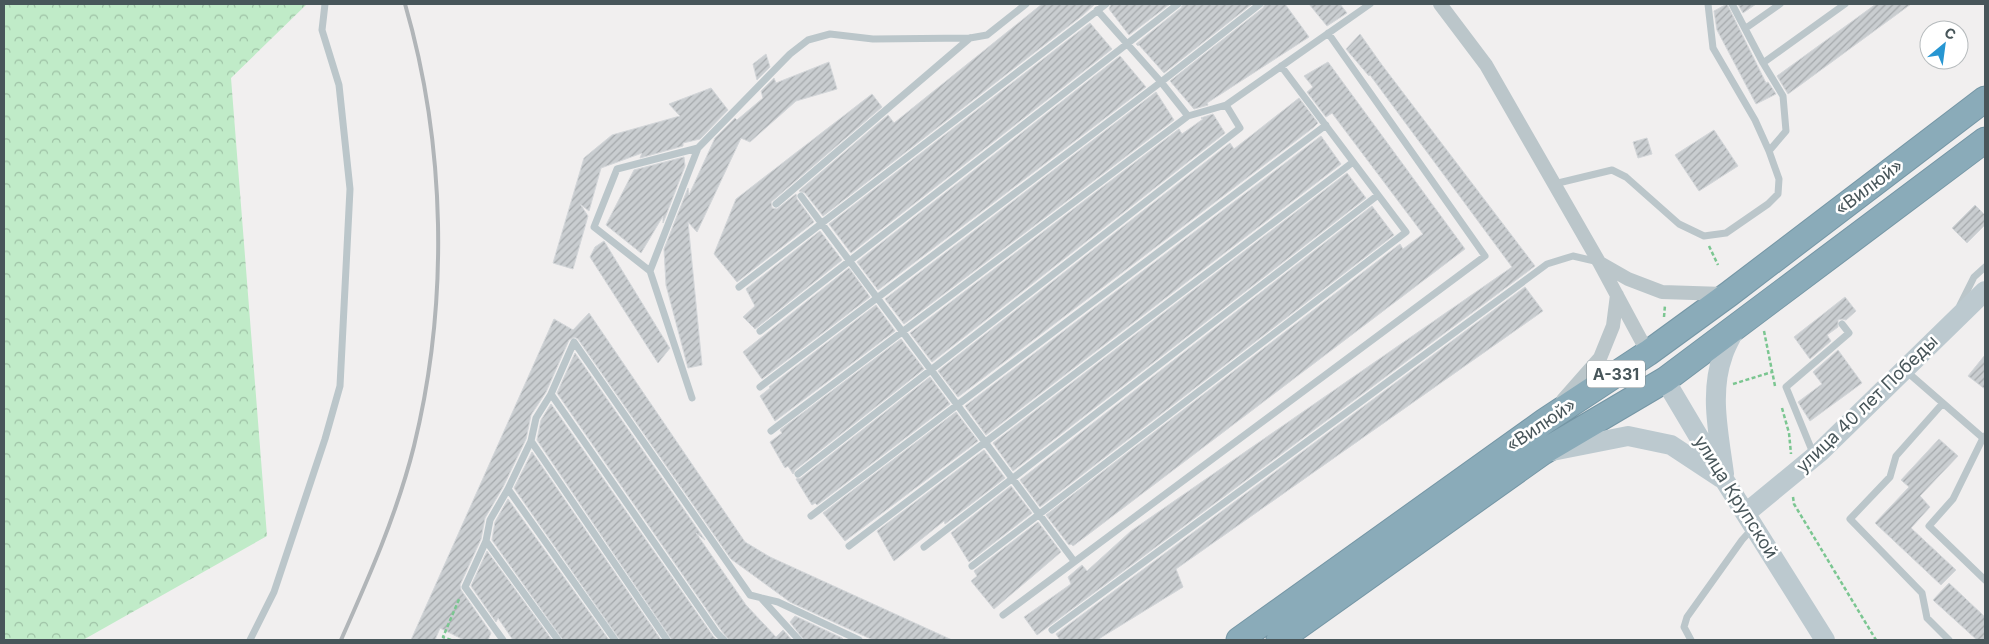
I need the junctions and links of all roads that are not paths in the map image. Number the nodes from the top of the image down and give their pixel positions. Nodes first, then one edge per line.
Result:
1 (326, 4) edge
2 (1026, 4) edge
3 (1106, 4) edge
4 (1178, 4) edge
5 (1260, 4) edge
6 (1370, 4) edge
7 (1440, 4) edge
8 (1708, 4) edge
9 (1732, 4) edge
10 (1780, 4) edge
11 (1846, 4) edge
12 (1097, 10) junction
13 (1746, 28) junction
14 (1328, 34) junction
15 (970, 38) junction
16 (1128, 44) junction
17 (1763, 63) junction
18 (1281, 66) junction
19 (1162, 82) junction
20 (1985, 99) edge
21 (1226, 106) junction
22 (1188, 116) junction
23 (1326, 126) junction
24 (1985, 140) edge
25 (698, 148) junction
26 (1769, 151) junction
27 (1353, 162) junction
28 (1554, 184) junction
29 (1378, 195) junction
30 (801, 196) dead end
31 (776, 204) dead end
32 (822, 224) junction
33 (850, 261) junction
34 (1599, 262) junction
35 (1985, 266) edge
36 (650, 271) junction
37 (740, 287) dead end
38 (1985, 291) edge
39 (1729, 294) junction
40 (1617, 295) junction
41 (877, 298) junction
42 (1951, 323) junction
43 (1738, 324) junction
44 (1842, 324) dead end
45 (760, 331) dead end
46 (902, 332) junction
47 (1648, 353) junction
48 (1903, 369) junction
49 (931, 370) junction
50 (1664, 380) junction
51 (760, 386) dead end
52 (551, 394) junction
53 (692, 398) dead end
54 (1943, 403) junction
55 (957, 405) junction
56 (1545, 421) junction
57 (771, 431) dead end
58 (1984, 437) edge
59 (531, 441) junction
60 (985, 442) junction
61 (1543, 452) junction
62 (1815, 456) junction
63 (798, 474) dead end
64 (1012, 478) junction
65 (1725, 481) junction
66 (508, 489) junction
67 (1039, 514) junction
68 (811, 516) dead end
69 (1750, 520) junction
70 (486, 541) junction
71 (849, 546) dead end
72 (924, 547) dead end
73 (1074, 562) junction
74 (972, 566) dead end
75 (1985, 580) edge
76 (761, 598) junction
77 (1003, 615) dead end
78 (1052, 630) dead end
79 (250, 640) edge
80 (503, 640) edge
81 (558, 640) edge
82 (615, 640) edge
83 (666, 640) edge
84 (724, 640) edge
85 (799, 640) edge
86 (859, 640) edge
87 (1239, 640) edge
88 (1279, 640) edge
89 (1691, 640) edge
90 (1826, 640) edge
91 (1950, 640) edge

1 - 79 lane
2 - 15 lane
3 - 12 lane
4 - 16 lane
5 - 19 lane
6 - 14 lane
7 - 28 street
8 - 26 lane
9 - 13 lane
10 - 13 lane
11 - 17 lane
12 - 16 lane
12 - 32 lane
13 - 17 lane
14 - 18 lane
14 - 73 lane
15 - 25 lane
15 - 31 lane
16 - 19 lane
16 - 33 lane
17 - 26 lane
18 - 21 lane
18 - 23 lane
19 - 22 lane
19 - 41 lane
20 - 39 highway, «Вилюй» / А-331
21 - 22 lane
21 - 49 lane
22 - 46 lane
23 - 27 lane
23 - 55 lane
24 - 43 highway, «Вилюй» / А-331
25 - 36 lane
25 - 36 lane
26 - 28 lane
27 - 29 lane
27 - 60 lane
28 - 34 street
29 - 64 lane
29 - 67 lane
30 - 32 lane
32 - 33 lane
32 - 37 lane
33 - 41 lane
33 - 45 lane
34 - 39 street
34 - 40 street
34 - 78 lane
35 - 42 lane
36 - 53 lane
38 - 42 main road, улица 40 лет Победы
39 - 47 highway, «Вилюй» / А-331
40 - 47 street
40 - 56 street
41 - 46 lane
41 - 51 lane
42 - 48 main road, улица 40 лет Победы
43 - 50 highway, «Вилюй» / А-331
43 - 65 main road
44 - 62 lane
46 - 49 lane
46 - 57 lane
47 - 50 highway, улица Крупской
47 - 56 highway, «Вилюй» / А-331
48 - 54 lane
48 - 62 main road, улица 40 лет Победы
49 - 55 lane
49 - 63 lane
50 - 61 highway, «Вилюй» / А-331
50 - 65 main road, улица Крупской
52 - 59 lane
52 - 76 lane
52 - 84 lane
54 - 58 lane
54 - 91 lane
55 - 60 lane
55 - 68 lane
56 - 87 highway, «Вилюй» / А-331
58 - 75 lane
59 - 66 lane
59 - 83 lane
60 - 64 lane
60 - 71 lane
61 - 65 main road
61 - 88 highway, «Вилюй» / А-331
62 - 69 main road, улица 40 лет Победы
64 - 67 lane
64 - 72 lane
65 - 69 main road, улица Крупской
66 - 70 lane
66 - 82 lane
67 - 73 lane
67 - 74 lane
69 - 89 lane
69 - 90 main road, улица Крупской
70 - 80 lane
70 - 81 lane
73 - 77 lane
76 - 85 lane
76 - 86 lane

